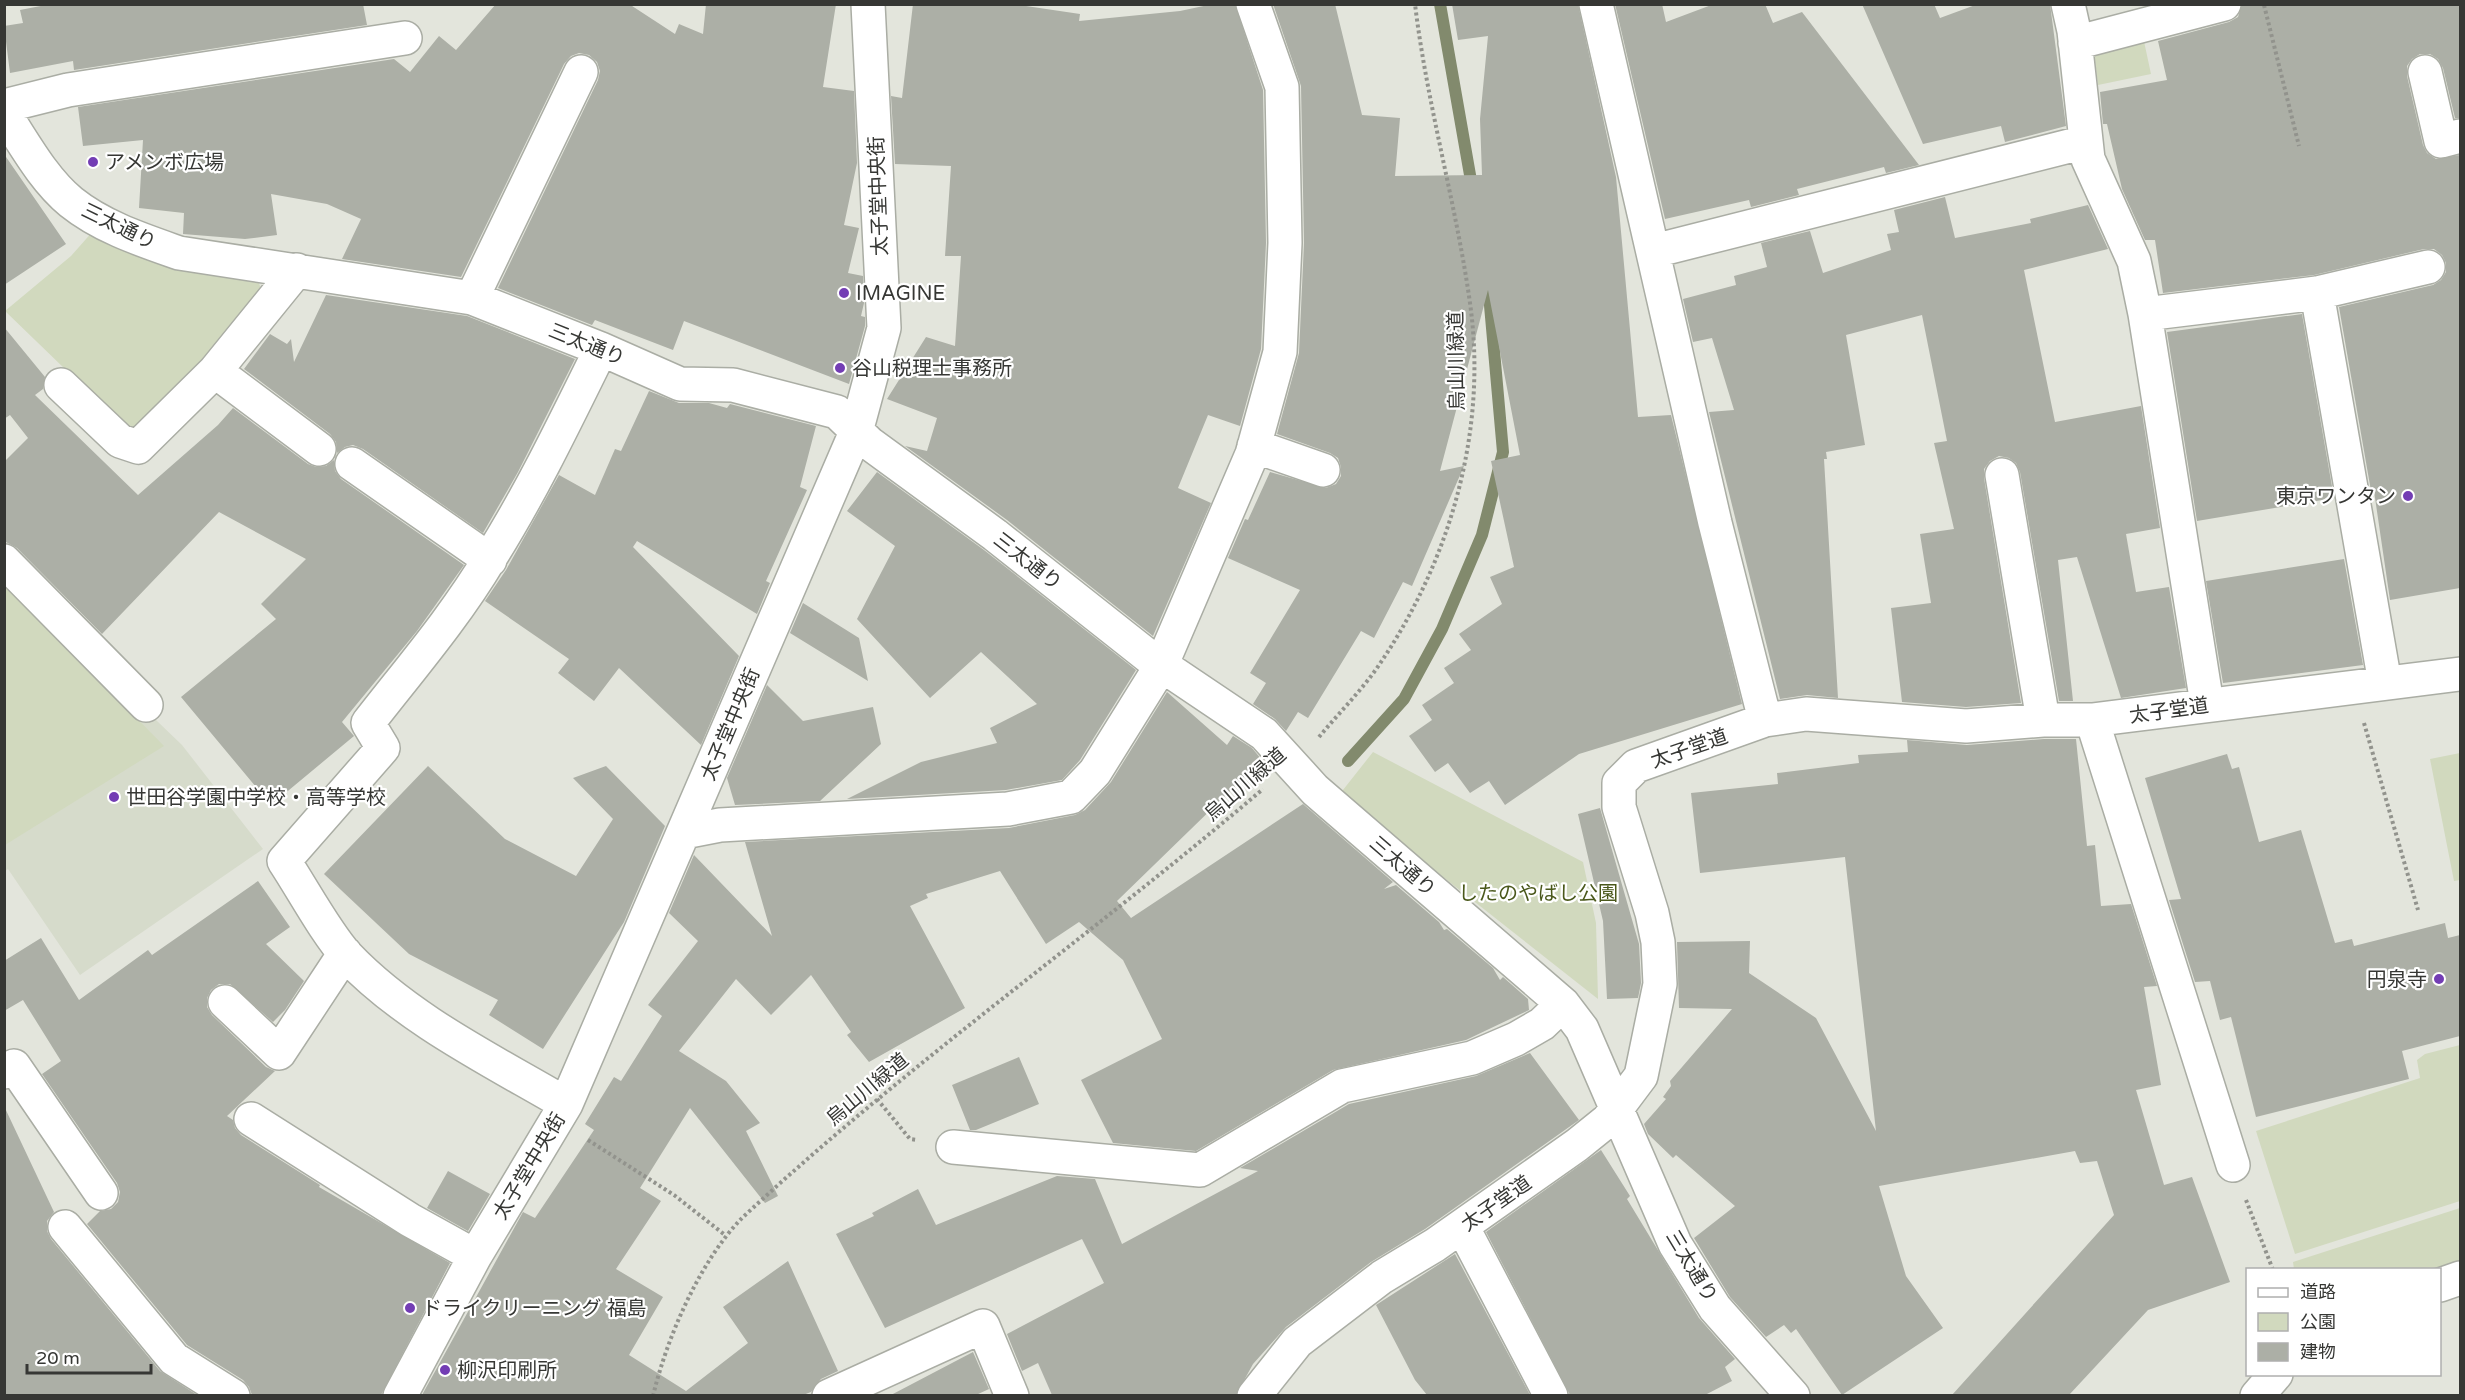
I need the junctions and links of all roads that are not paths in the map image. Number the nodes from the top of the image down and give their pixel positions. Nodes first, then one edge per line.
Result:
1 (868, 4) edge
2 (1253, 4) edge
3 (1596, 4) edge
4 (2068, 4) edge
5 (2224, 4) edge
6 (405, 38) dead end
7 (2075, 42) junction
8 (581, 72) dead end
9 (2425, 72) dead end
10 (4, 106) edge
11 (4, 113) edge
12 (2460, 136) edge
13 (2085, 141) junction
14 (1654, 251) junction
15 (2428, 267) dead end
16 (297, 270) junction
17 (2317, 293) junction
18 (472, 298) junction
19 (2145, 314) junction
20 (601, 349) junction
21 (214, 371) junction
22 (60, 385) dead end
23 (856, 432) junction
24 (1254, 446) junction
25 (319, 449) dead end
26 (352, 464) dead end
27 (1323, 470) dead end
28 (2002, 475) dead end
29 (490, 560) junction
30 (4, 561) edge
31 (1161, 666) junction
32 (2460, 674) edge
33 (2369, 684) junction
34 (2207, 704) junction
35 (146, 705) dead end
36 (1765, 720) junction
37 (2043, 720) junction
38 (2092, 720) junction
39 (684, 832) junction
40 (345, 953) junction
41 (225, 1002) dead end
42 (1563, 1004) junction
43 (4, 1072) edge
44 (1618, 1108) junction
45 (561, 1112) junction
46 (251, 1119) dead end
47 (953, 1147) road end
48 (2233, 1165) road end
49 (101, 1193) dead end
50 (1462, 1226) junction
51 (65, 1227) dead end
52 (475, 1256) junction
53 (2460, 1278) edge
54 (2441, 1284) edge
55 (2275, 1376) edge
56 (233, 1395) edge
57 (400, 1395) edge
58 (829, 1395) edge
59 (1012, 1395) edge
60 (1254, 1395) edge
61 (1551, 1395) edge
62 (1793, 1395) edge
63 (2257, 1395) edge

1 - 23 street, 太子堂中央街
2 - 24 street
3 - 14 street
4 - 7 street
5 - 7 street
6 - 10 street
7 - 13 street
8 - 18 street
9 - 12 street
11 - 16 street, 三太通り
13 - 14 street
13 - 19 street
14 - 36 street
15 - 17 street
16 - 18 street, 三太通り
16 - 21 street
17 - 19 street
17 - 33 street
18 - 20 street, 三太通り
19 - 34 street
20 - 23 street, 三太通り
20 - 29 street
21 - 22 street
21 - 25 street
23 - 31 street, 三太通り
23 - 39 street, 太子堂中央街
24 - 27 street
24 - 31 street
26 - 29 street
28 - 37 street
29 - 40 street
30 - 35 street
31 - 39 street
31 - 42 street, 三太通り
32 - 33 street, 太子堂道
33 - 34 street, 太子堂道
34 - 38 street, 太子堂道
36 - 37 street, 太子堂道
36 - 44 street, 太子堂道
37 - 38 street, 太子堂道
38 - 48 street
39 - 45 street, 太子堂中央街
40 - 41 street
40 - 45 street
42 - 44 street, 三太通り
42 - 47 street
43 - 49 street
44 - 50 street, 太子堂道
44 - 62 street, 三太通り
45 - 52 street, 太子堂中央街
46 - 52 street
50 - 60 street, 太子堂道
50 - 61 street
51 - 56 street
52 - 57 street, 太子堂中央街
53 - 54 street
55 - 63 street
58 - 59 street

